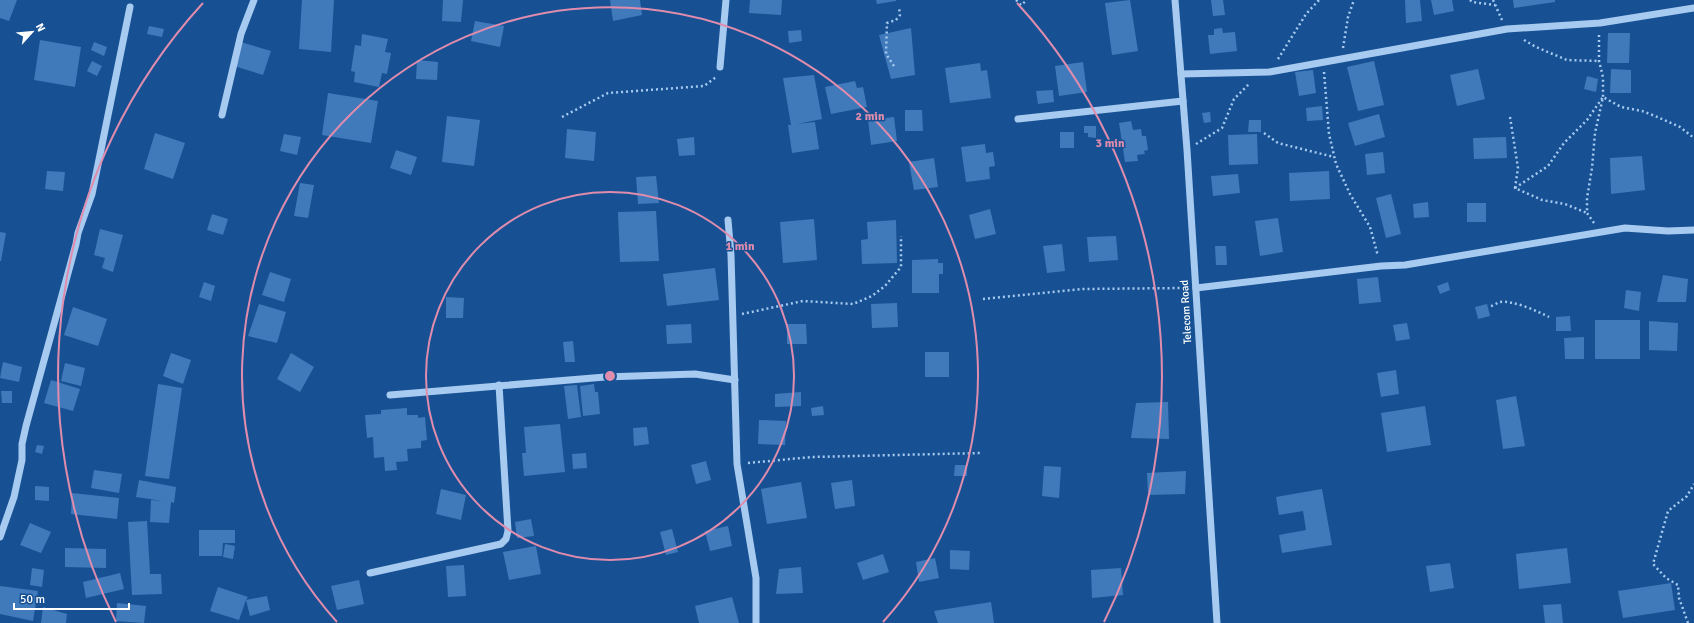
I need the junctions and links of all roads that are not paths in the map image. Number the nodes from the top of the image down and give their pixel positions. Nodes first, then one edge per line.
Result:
1 (254, 0) edge
2 (726, 0) edge
3 (1175, 0) edge
4 (130, 7) dead end
5 (1694, 8) edge
6 (720, 67) road end
7 (1181, 74) junction
8 (1183, 101) junction
9 (222, 115) dead end
10 (1018, 119) dead end
11 (728, 220) dead end
12 (1694, 230) edge
13 (1196, 288) junction
14 (735, 380) junction
15 (499, 385) junction
16 (390, 395) dead end
17 (0, 537) edge
18 (370, 573) dead end
19 (756, 623) edge
20 (1217, 623) edge

1 - 9 street
2 - 6 street
3 - 7 street, Telecom Road
4 - 17 street
5 - 7 street
7 - 8 street, Telecom Road
8 - 10 street
8 - 13 street, Telecom Road
11 - 14 street
12 - 13 street
13 - 20 street, Telecom Road
14 - 15 street
14 - 19 street
15 - 16 street
15 - 18 street

